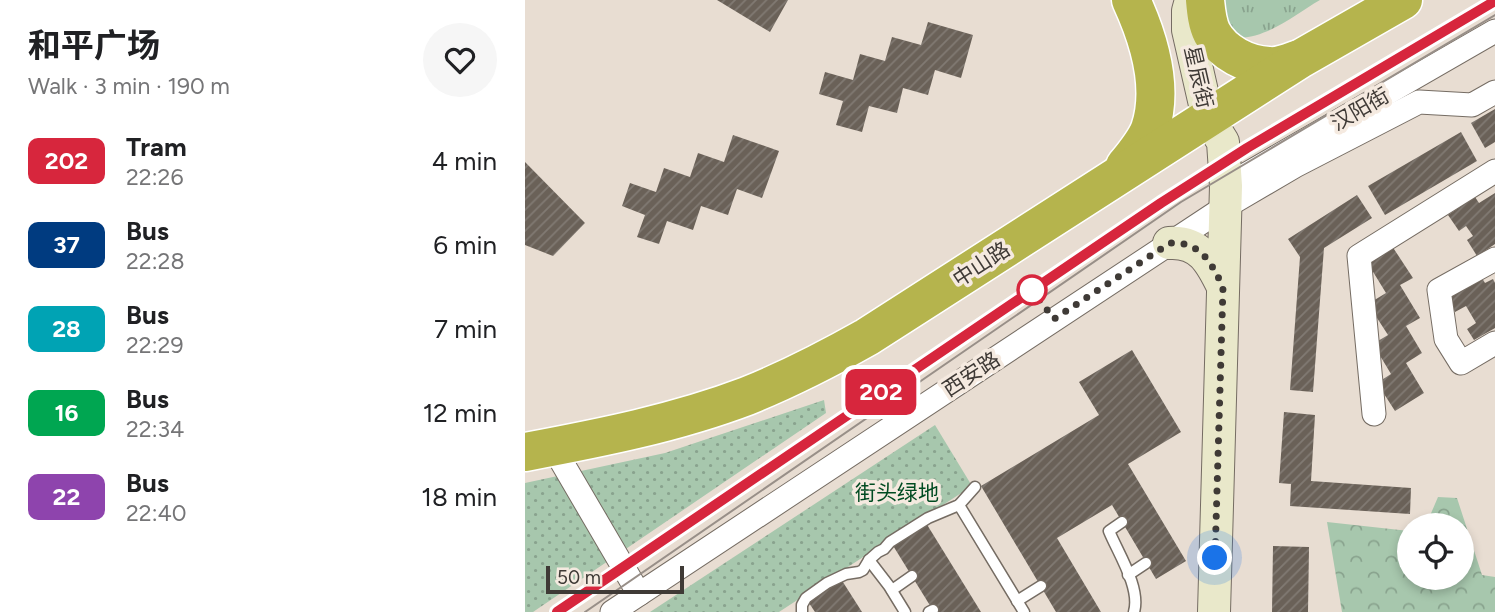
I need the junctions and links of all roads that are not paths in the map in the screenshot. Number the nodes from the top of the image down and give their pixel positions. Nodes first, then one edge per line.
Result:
1 (1131, 0) edge
2 (1191, 0) edge
3 (1205, 0) edge
4 (1389, 4) edge
5 (1495, 32) edge
6 (1300, 59) junction
7 (1495, 92) edge
8 (1215, 130) junction
9 (1495, 171) edge
10 (1115, 178) junction
11 (1226, 197) junction
12 (1170, 243) junction
13 (1495, 259) edge
14 (1223, 287) junction
15 (1495, 343) edge
16 (1374, 414) dead end
17 (539, 449) edge
18 (975, 486) dead end
19 (959, 505) junction
20 (1122, 522) dead end
21 (869, 560) junction
22 (1146, 563) dead end
23 (1128, 575) junction
24 (912, 576) dead end
25 (1041, 586) dead end
26 (892, 590) junction
27 (639, 594) junction
28 (1017, 601) junction
29 (612, 612) edge
30 (802, 612) edge
31 (905, 612) edge
32 (1024, 612) edge
33 (1134, 612) edge
34 (1214, 612) edge

1 - 10 highway
2 - 8 street, 星辰街
3 - 6 highway
4 - 6 highway, 中山路
5 - 11 street, 汉阳街
6 - 8 highway, 中山路
7 - 11 street
8 - 10 highway, 中山路
8 - 11 street, 星辰街
9 - 16 street
10 - 17 highway, 中山路
11 - 12 street, 西安路
11 - 14 street, 星辰街
12 - 14 street
12 - 27 street, 西安路
13 - 15 street
14 - 34 street, 星辰街
17 - 27 street
18 - 19 lane
19 - 21 lane
19 - 28 lane
20 - 23 lane
21 - 26 lane
21 - 30 lane
22 - 23 lane
23 - 33 lane
24 - 26 lane
25 - 28 lane
26 - 31 lane
27 - 29 street, 西安路
28 - 32 lane

